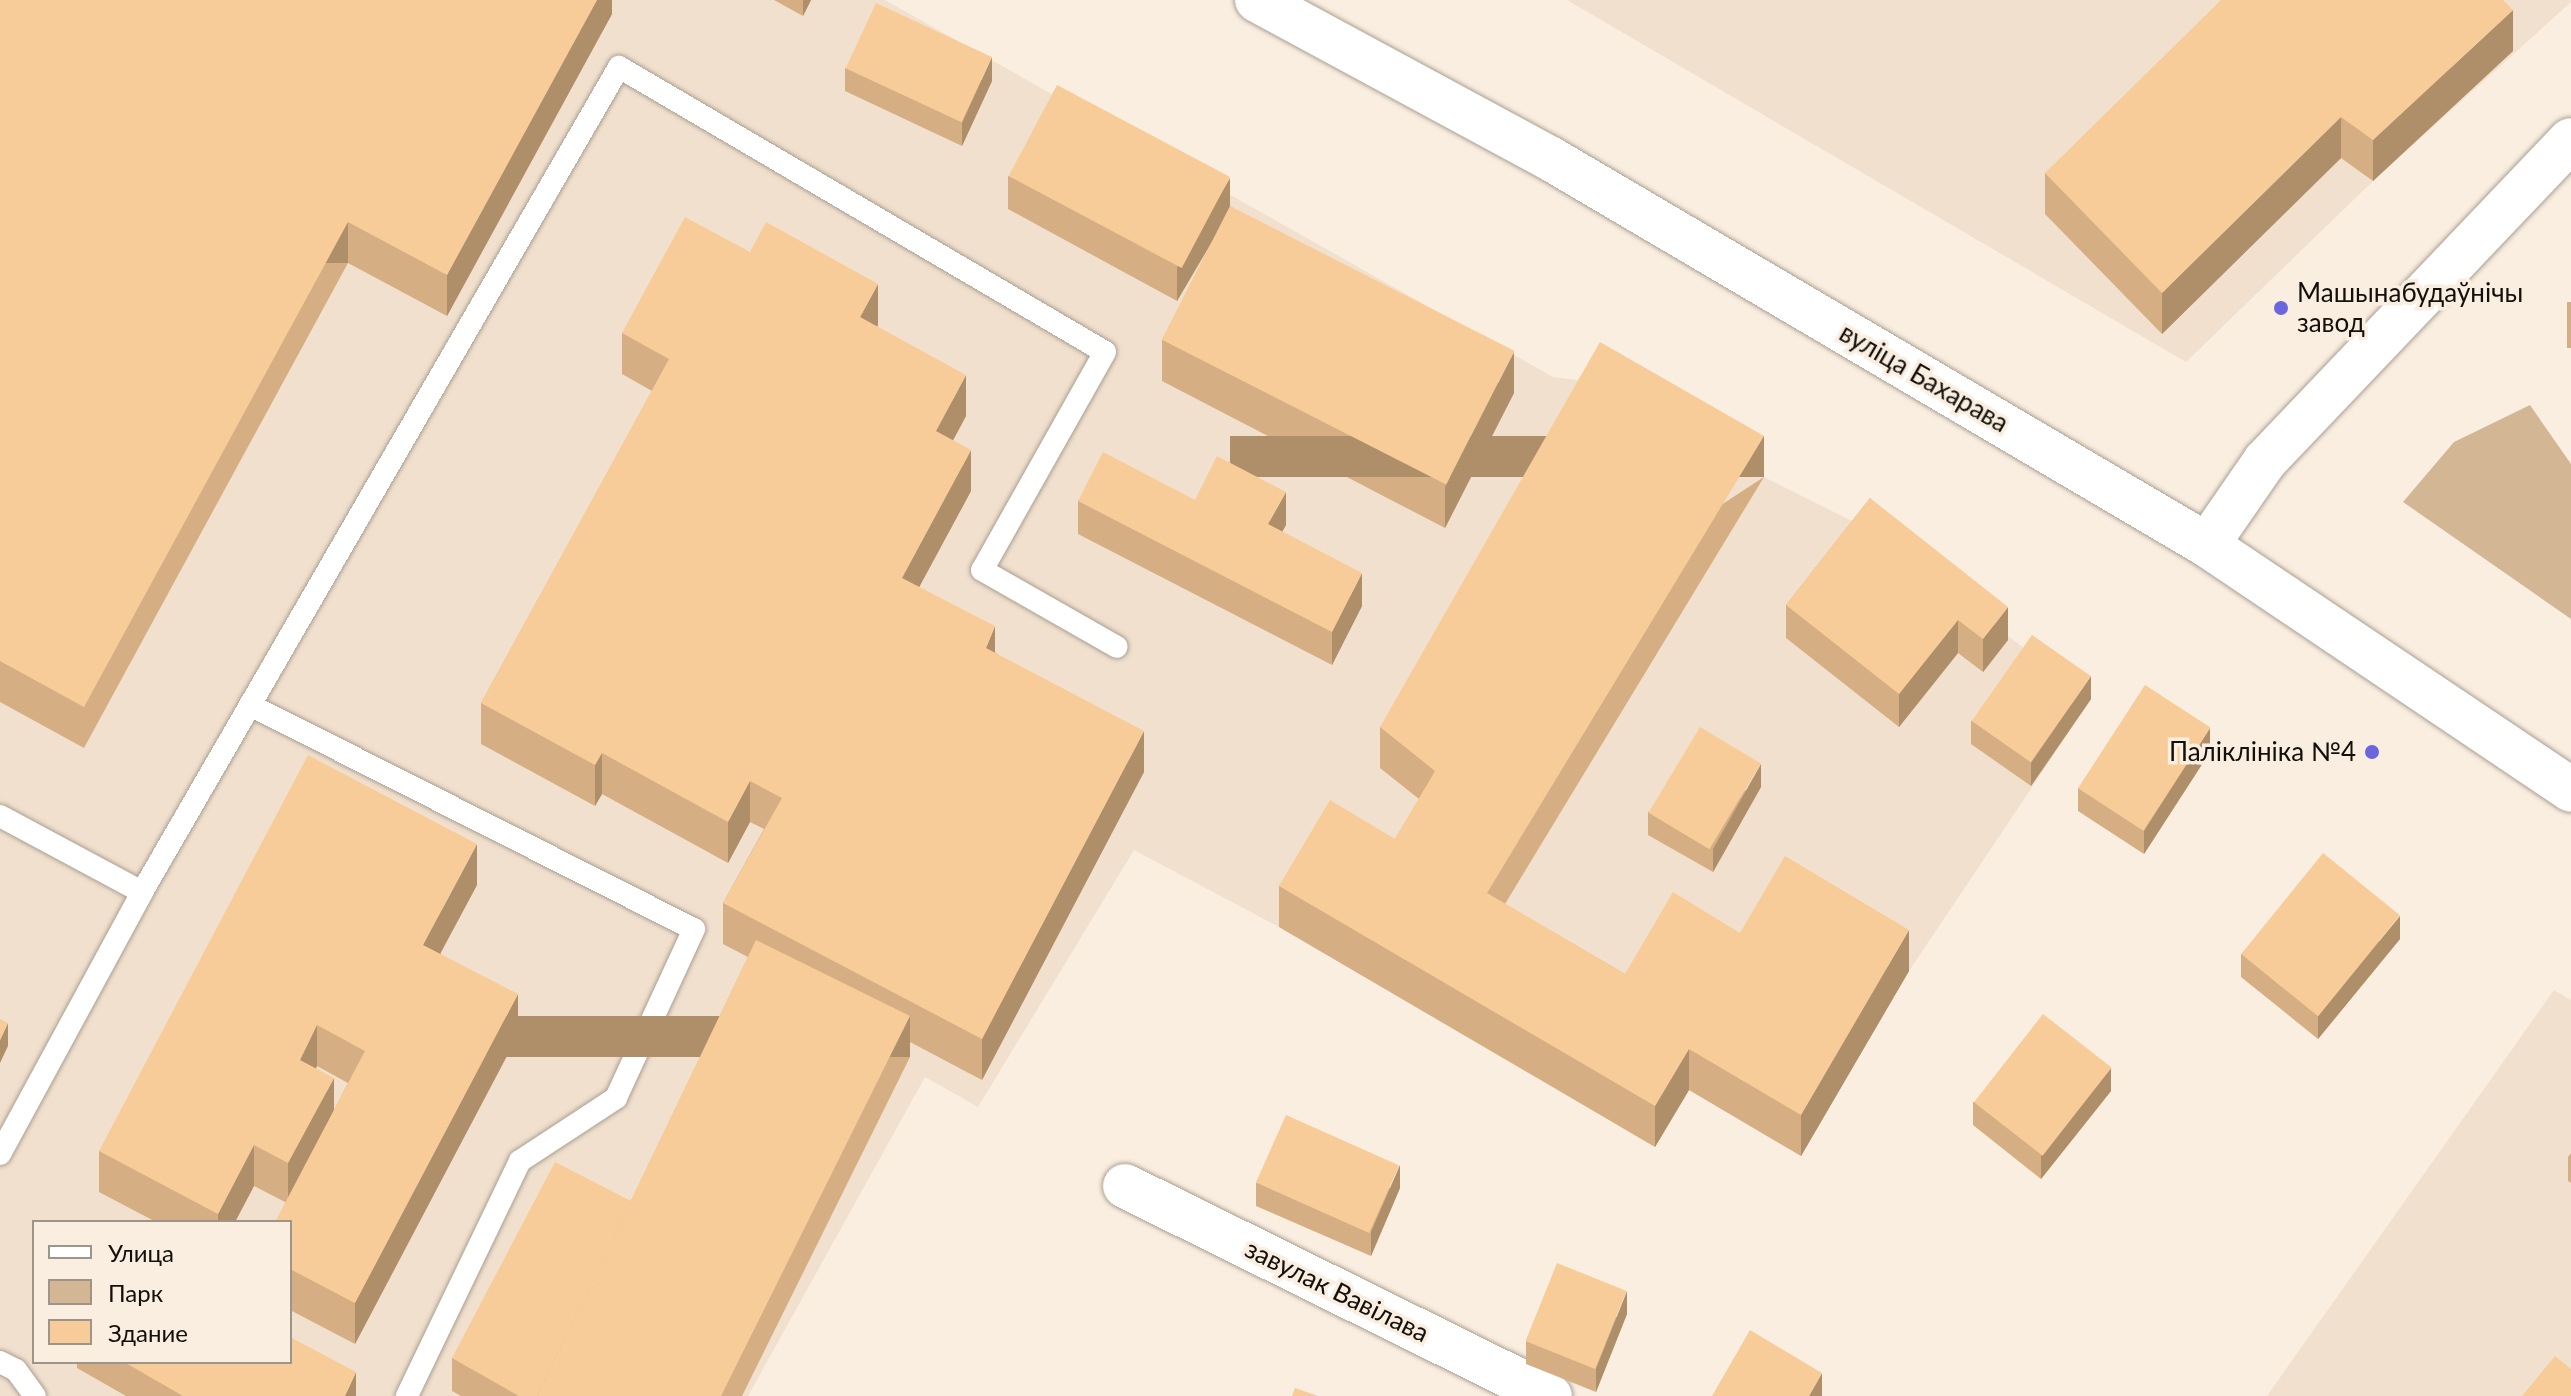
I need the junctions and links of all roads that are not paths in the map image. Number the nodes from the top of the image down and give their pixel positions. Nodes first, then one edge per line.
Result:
1 (1257, 0) edge
2 (2571, 140) edge
3 (2207, 545) junction
4 (1117, 647) dead end
5 (250, 705) junction
6 (2571, 790) edge
7 (0, 816) edge
8 (142, 892) junction
9 (0, 1154) edge
10 (1125, 1186) dead end
11 (0, 1362) edge
12 (35, 1396) edge
13 (407, 1396) edge
14 (1550, 1396) edge

1 - 3 main road, вуліца Бахарава
2 - 3 main road
3 - 6 main road, вуліца Бахарава
4 - 5 lane
5 - 8 lane
5 - 13 lane
7 - 8 lane
8 - 9 lane
10 - 14 main road, завулак Вавілава
11 - 12 lane

